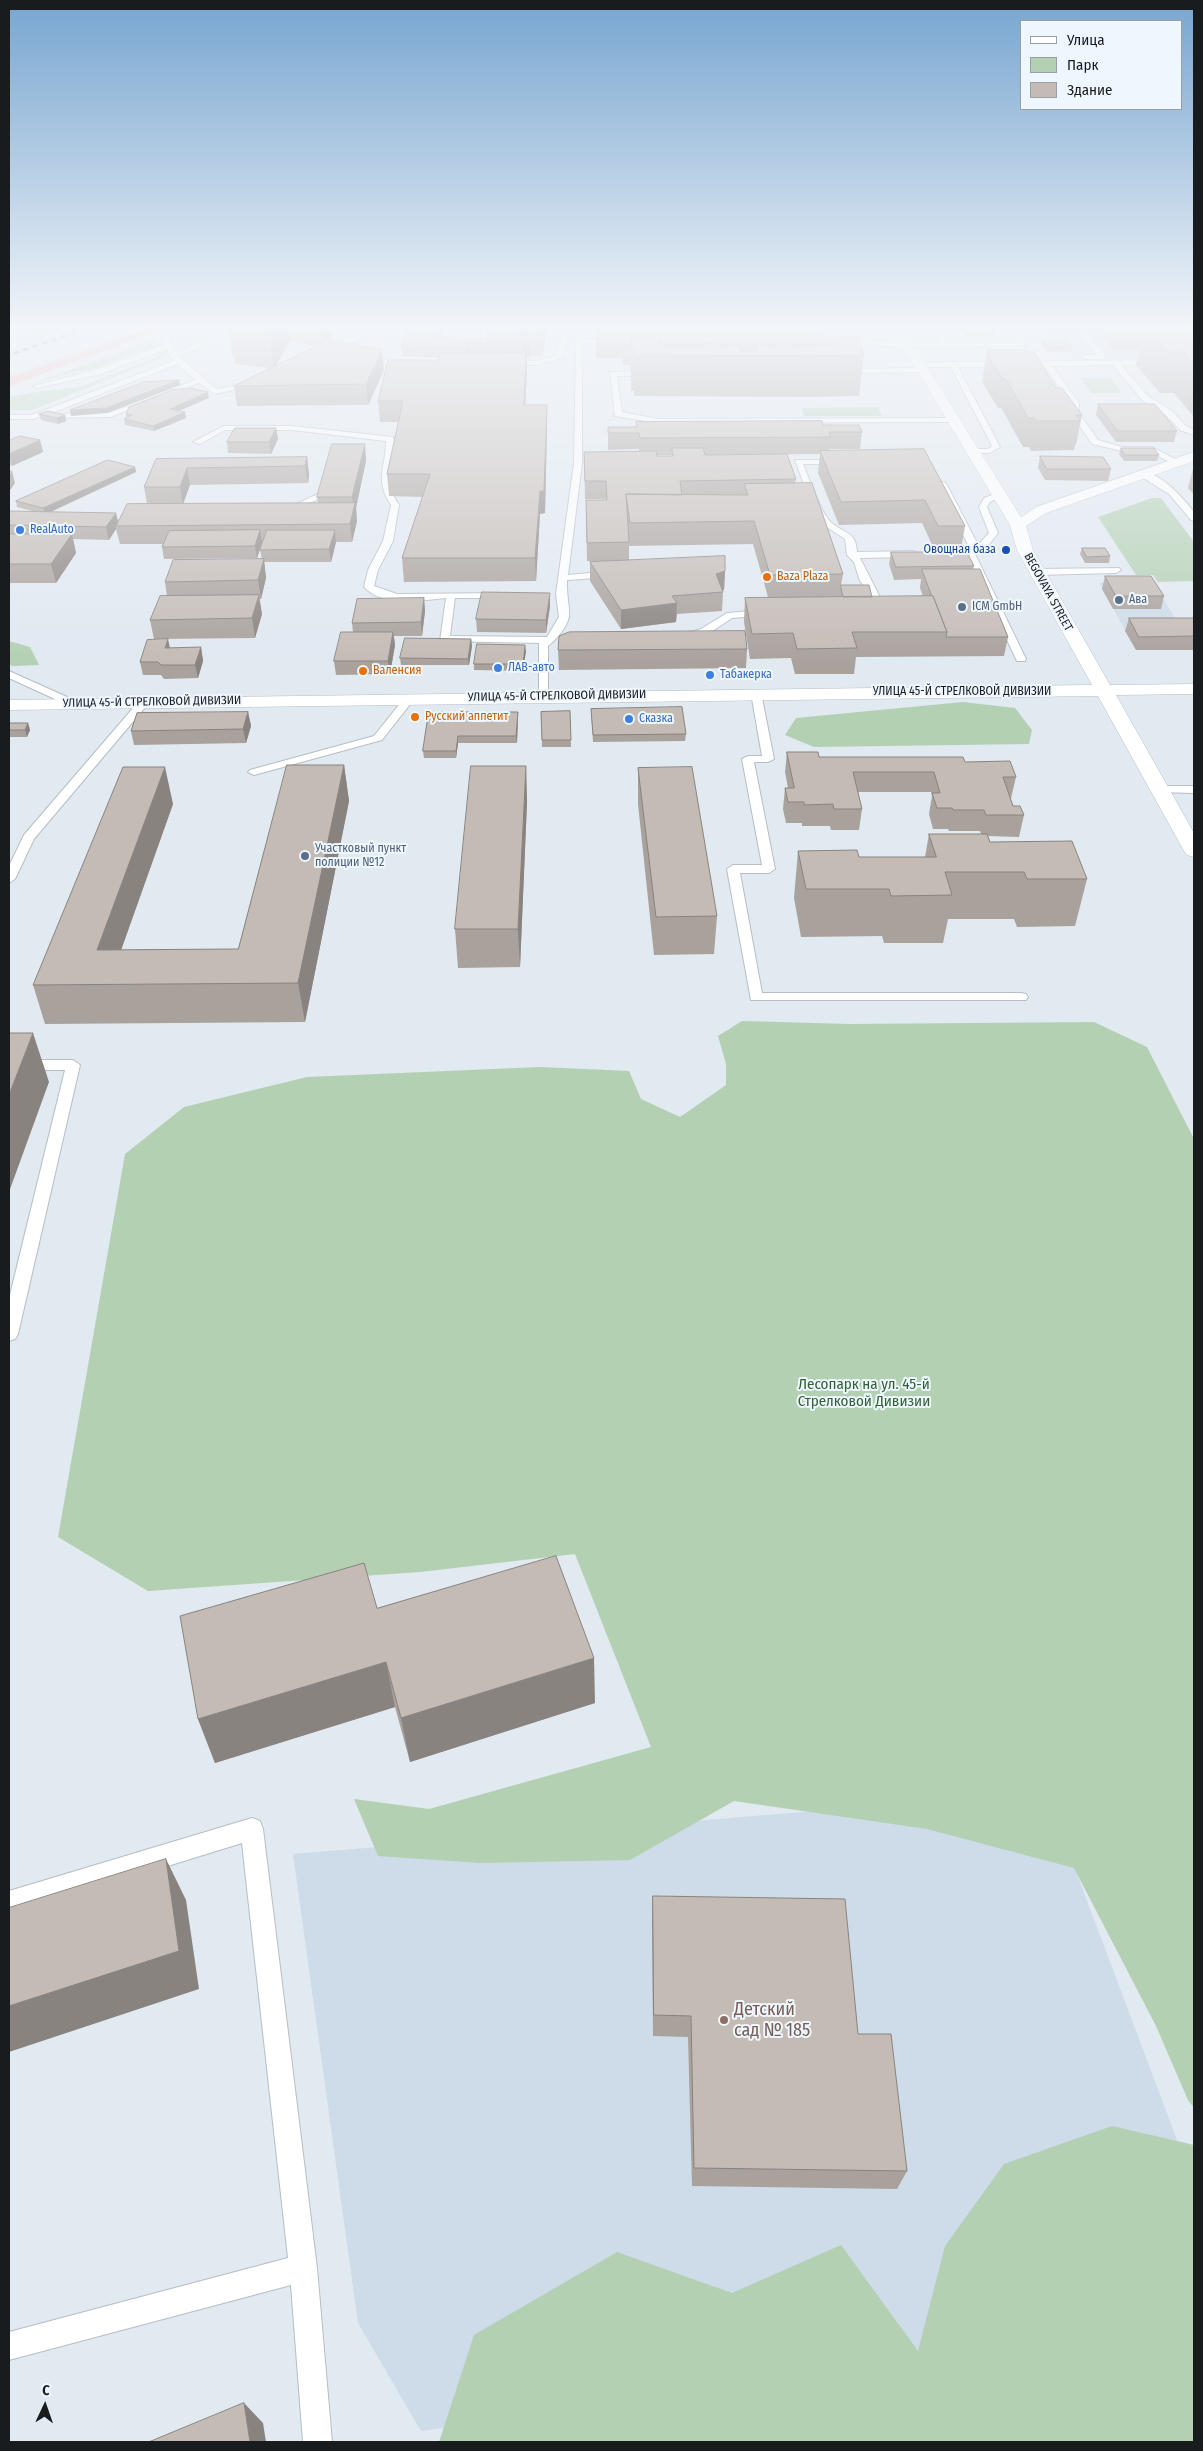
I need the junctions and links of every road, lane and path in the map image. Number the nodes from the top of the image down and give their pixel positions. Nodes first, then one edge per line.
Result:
1 (204, 438) edge
2 (384, 438) edge
3 (578, 438) edge
4 (965, 438) edge
5 (992, 438) edge
6 (1093, 438) edge
7 (197, 442) dead end
8 (973, 451) junction
9 (1194, 456) edge
10 (855, 462) edge
11 (578, 463) junction
12 (588, 463) edge
13 (1176, 463) junction
14 (1144, 474) junction
15 (942, 483) edge
16 (321, 496) edge
17 (1000, 496) junction
18 (279, 514) edge
19 (1194, 518) edge
20 (1018, 525) junction
21 (973, 552) junction
22 (852, 555) junction
23 (1116, 570) dead end
24 (1037, 572) junction
25 (622, 573) edge
26 (563, 578) junction
27 (451, 595) junction
28 (511, 595) edge
29 (862, 610) edge
30 (777, 613) edge
31 (676, 637) edge
32 (554, 640) junction
33 (1021, 659) dead end
34 (9, 674) edge
35 (1194, 688) edge
36 (1105, 690) junction
37 (756, 693) junction
38 (544, 696) junction
39 (410, 698) junction
40 (144, 702) junction
41 (74, 704) junction
42 (9, 705) edge
43 (254, 772) dead end
44 (1160, 790) junction
45 (1194, 790) edge
46 (1194, 851) edge
47 (15, 854) edge
48 (9, 880) edge
49 (1021, 997) dead end
50 (9, 1065) edge
51 (9, 1334) edge
52 (9, 1903) edge
53 (303, 2268) junction
54 (9, 2346) edge
55 (318, 2442) edge

1 - 7 lane
2 - 27 lane
3 - 11 lane
4 - 8 street, BEGOVAYA STREET
5 - 8 lane
6 - 13 lane
8 - 17 street, BEGOVAYA STREET
9 - 13 street
10 - 22 lane
11 - 12 lane
11 - 26 lane
13 - 14 street
14 - 19 lane
14 - 20 street
15 - 21 lane
16 - 18 lane
17 - 20 street, BEGOVAYA STREET
17 - 21 lane
20 - 24 street, BEGOVAYA STREET
21 - 22 lane
21 - 33 lane
22 - 29 lane
23 - 24 lane
24 - 36 street, BEGOVAYA STREET
25 - 26 lane
26 - 32 lane
27 - 28 lane
27 - 32 lane
30 - 31 lane
32 - 38 lane
34 - 41 lane
35 - 36 street, УЛИЦА 45-Й СТРЕЛКОВОЙ ДИВИЗИИ
36 - 37 street, УЛИЦА 45-Й СТРЕЛКОВОЙ ДИВИЗИИ
36 - 44 street
37 - 38 street, УЛИЦА 45-Й СТРЕЛКОВОЙ ДИВИЗИИ
37 - 49 lane
38 - 39 street, УЛИЦА 45-Й СТРЕЛКОВОЙ ДИВИЗИИ
39 - 40 street, УЛИЦА 45-Й СТРЕЛКОВОЙ ДИВИЗИИ
39 - 43 lane
40 - 41 street, УЛИЦА 45-Й СТРЕЛКОВОЙ ДИВИЗИИ
40 - 47 lane
41 - 42 street, УЛИЦА 45-Й СТРЕЛКОВОЙ ДИВИЗИИ
44 - 45 lane
44 - 46 street
47 - 48 lane
50 - 51 lane
52 - 53 lane
53 - 54 lane
53 - 55 lane

